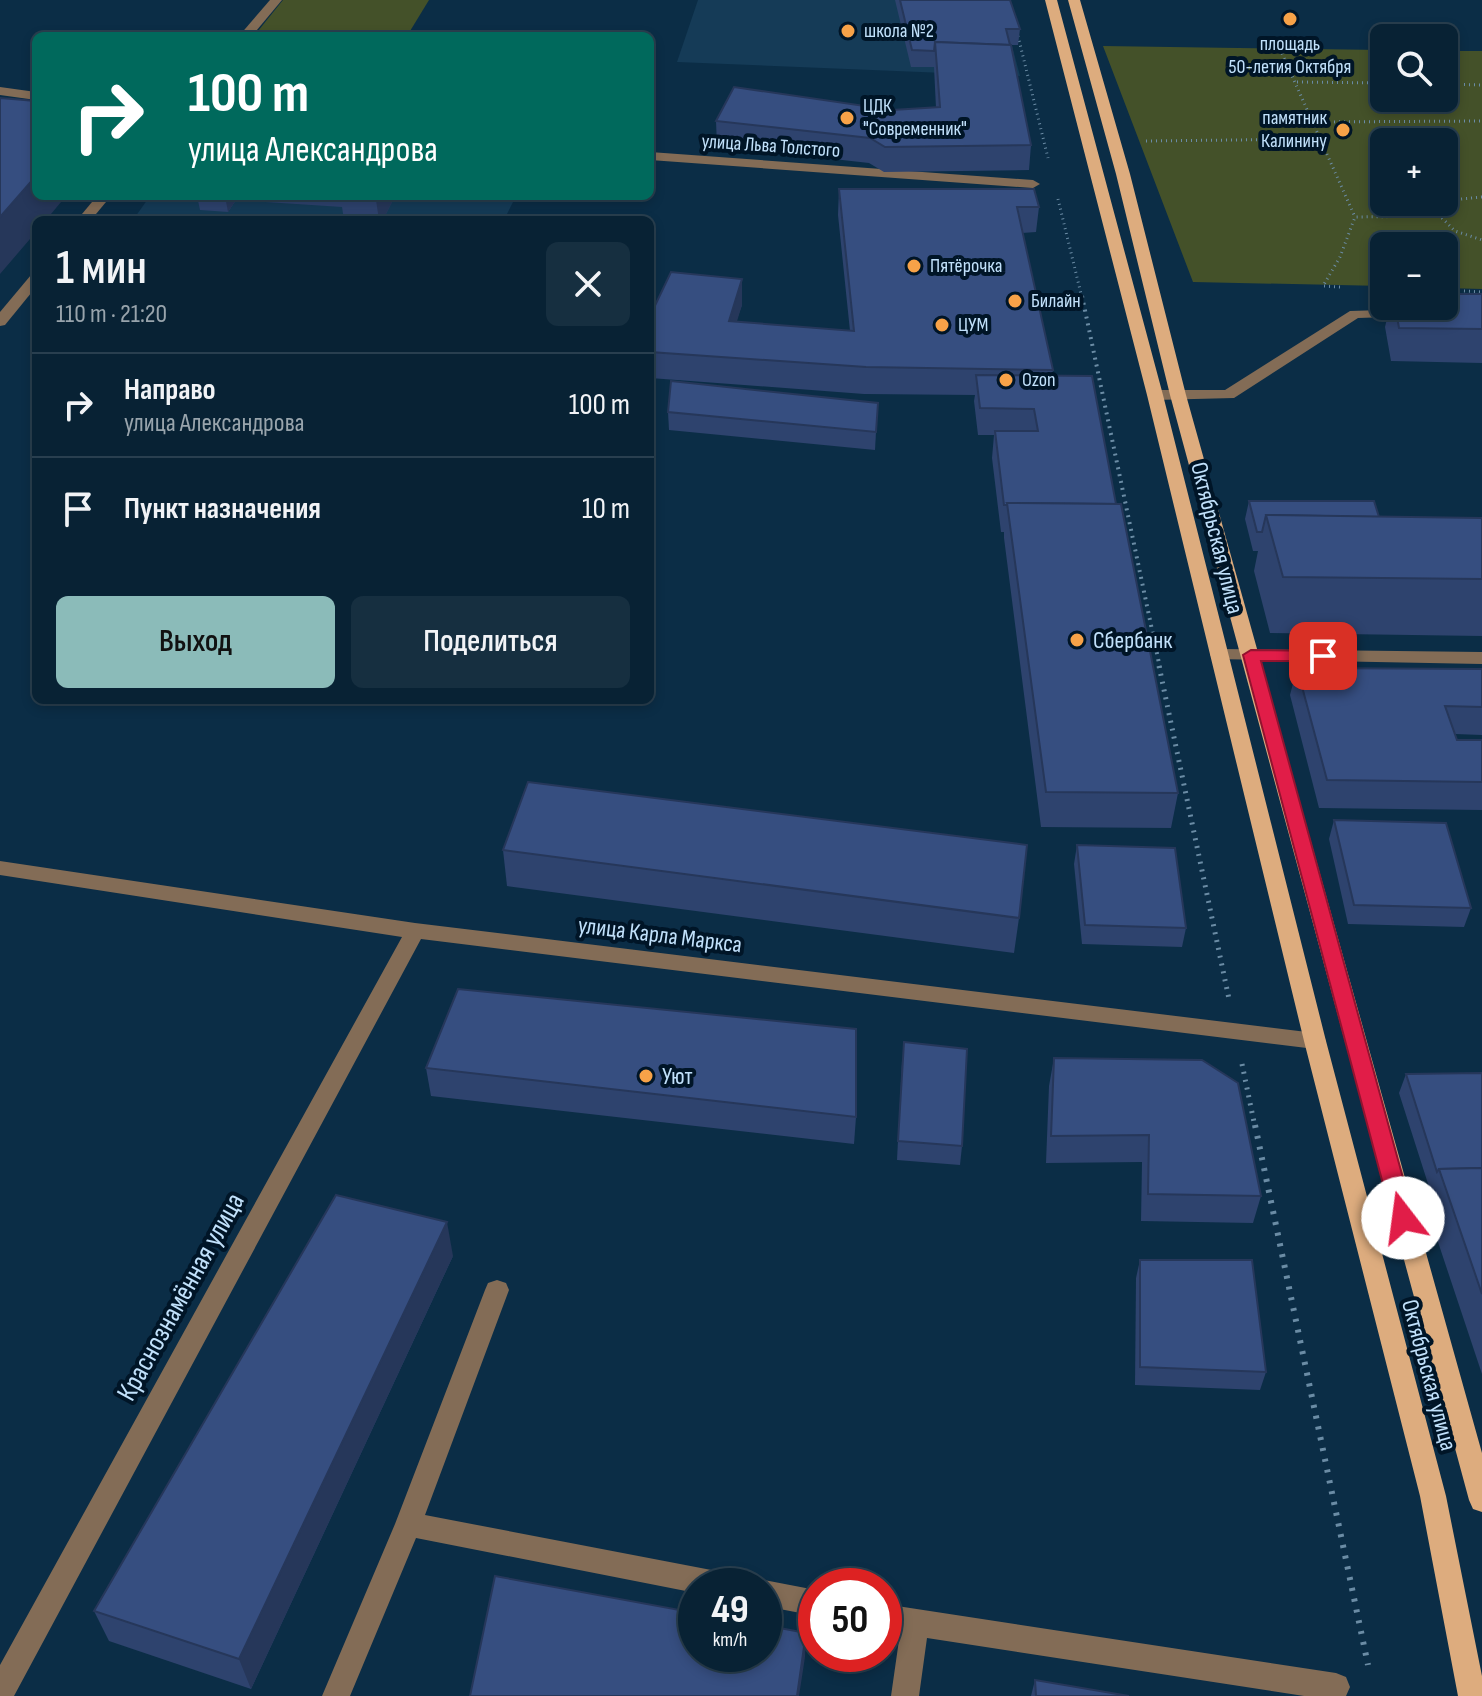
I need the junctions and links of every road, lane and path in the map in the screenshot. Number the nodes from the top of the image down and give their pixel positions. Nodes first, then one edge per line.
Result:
1 (276, 0) edge
2 (1051, 0) edge
3 (1074, 0) edge
4 (1017, 30) edge
5 (248, 32) edge
6 (1280, 49) dead end
7 (1297, 82) junction
8 (1370, 83) edge
9 (1458, 84) edge
10 (1482, 85) edge
11 (0, 91) edge
12 (32, 95) edge
13 (1482, 121) edge
14 (1314, 122) junction
15 (1321, 139) junction
16 (1140, 141) dead end
17 (654, 156) edge
18 (1050, 165) dead end
19 (1033, 184) dead end
20 (1057, 195) dead end
21 (1482, 197) edge
22 (1458, 199) edge
23 (101, 200) edge
24 (87, 216) edge
25 (1440, 216) joint
26 (1355, 217) junction
27 (1482, 240) edge
28 (32, 283) edge
29 (1323, 286) dead end
30 (1458, 291) edge
31 (1482, 292) edge
32 (1370, 314) edge
33 (0, 322) edge
34 (1155, 395) junction
35 (1178, 395) junction
36 (1219, 655) junction
37 (1251, 655) junction
38 (1482, 658) edge
39 (0, 868) edge
40 (415, 931) junction
41 (1235, 1032) junction
42 (1315, 1041) junction
43 (497, 1290) dead end
44 (1482, 1500) edge
45 (408, 1524) junction
46 (678, 1576) edge
47 (902, 1620) edge
48 (915, 1623) junction
49 (1372, 1681) dead end
50 (1336, 1687) dead end
51 (0, 1693) edge
52 (336, 1696) edge
53 (905, 1696) edge
54 (1472, 1696) edge

1 - 5 street
2 - 34 main road, Октябрьская улица
3 - 35 main road, Октябрьская улица
4 - 18 path
6 - 7 path
7 - 8 path
7 - 14 path
9 - 10 path
11 - 12 street
13 - 14 path
14 - 15 path
15 - 16 path
15 - 26 path
17 - 19 street, улица Льва Толстого
20 - 41 path
21 - 22 path
23 - 24 street
25 - 26 path
25 - 27 path
26 - 29 path
28 - 33 street
30 - 31 path
32 - 35 street
34 - 35 street
34 - 36 main road, Октябрьская улица
35 - 37 main road, Октябрьская улица
36 - 37 street
36 - 42 main road, Октябрьская улица
37 - 38 street
37 - 44 main road, Октябрьская улица
39 - 40 street, улица Карла Маркса
40 - 41 street, улица Карла Маркса
40 - 51 street, Краснознамённая улица
41 - 42 street, улица Карла Маркса
41 - 49 path
42 - 54 main road, Октябрьская улица
43 - 45 street
45 - 46 street
45 - 52 street
47 - 48 street
48 - 50 street
48 - 53 street

